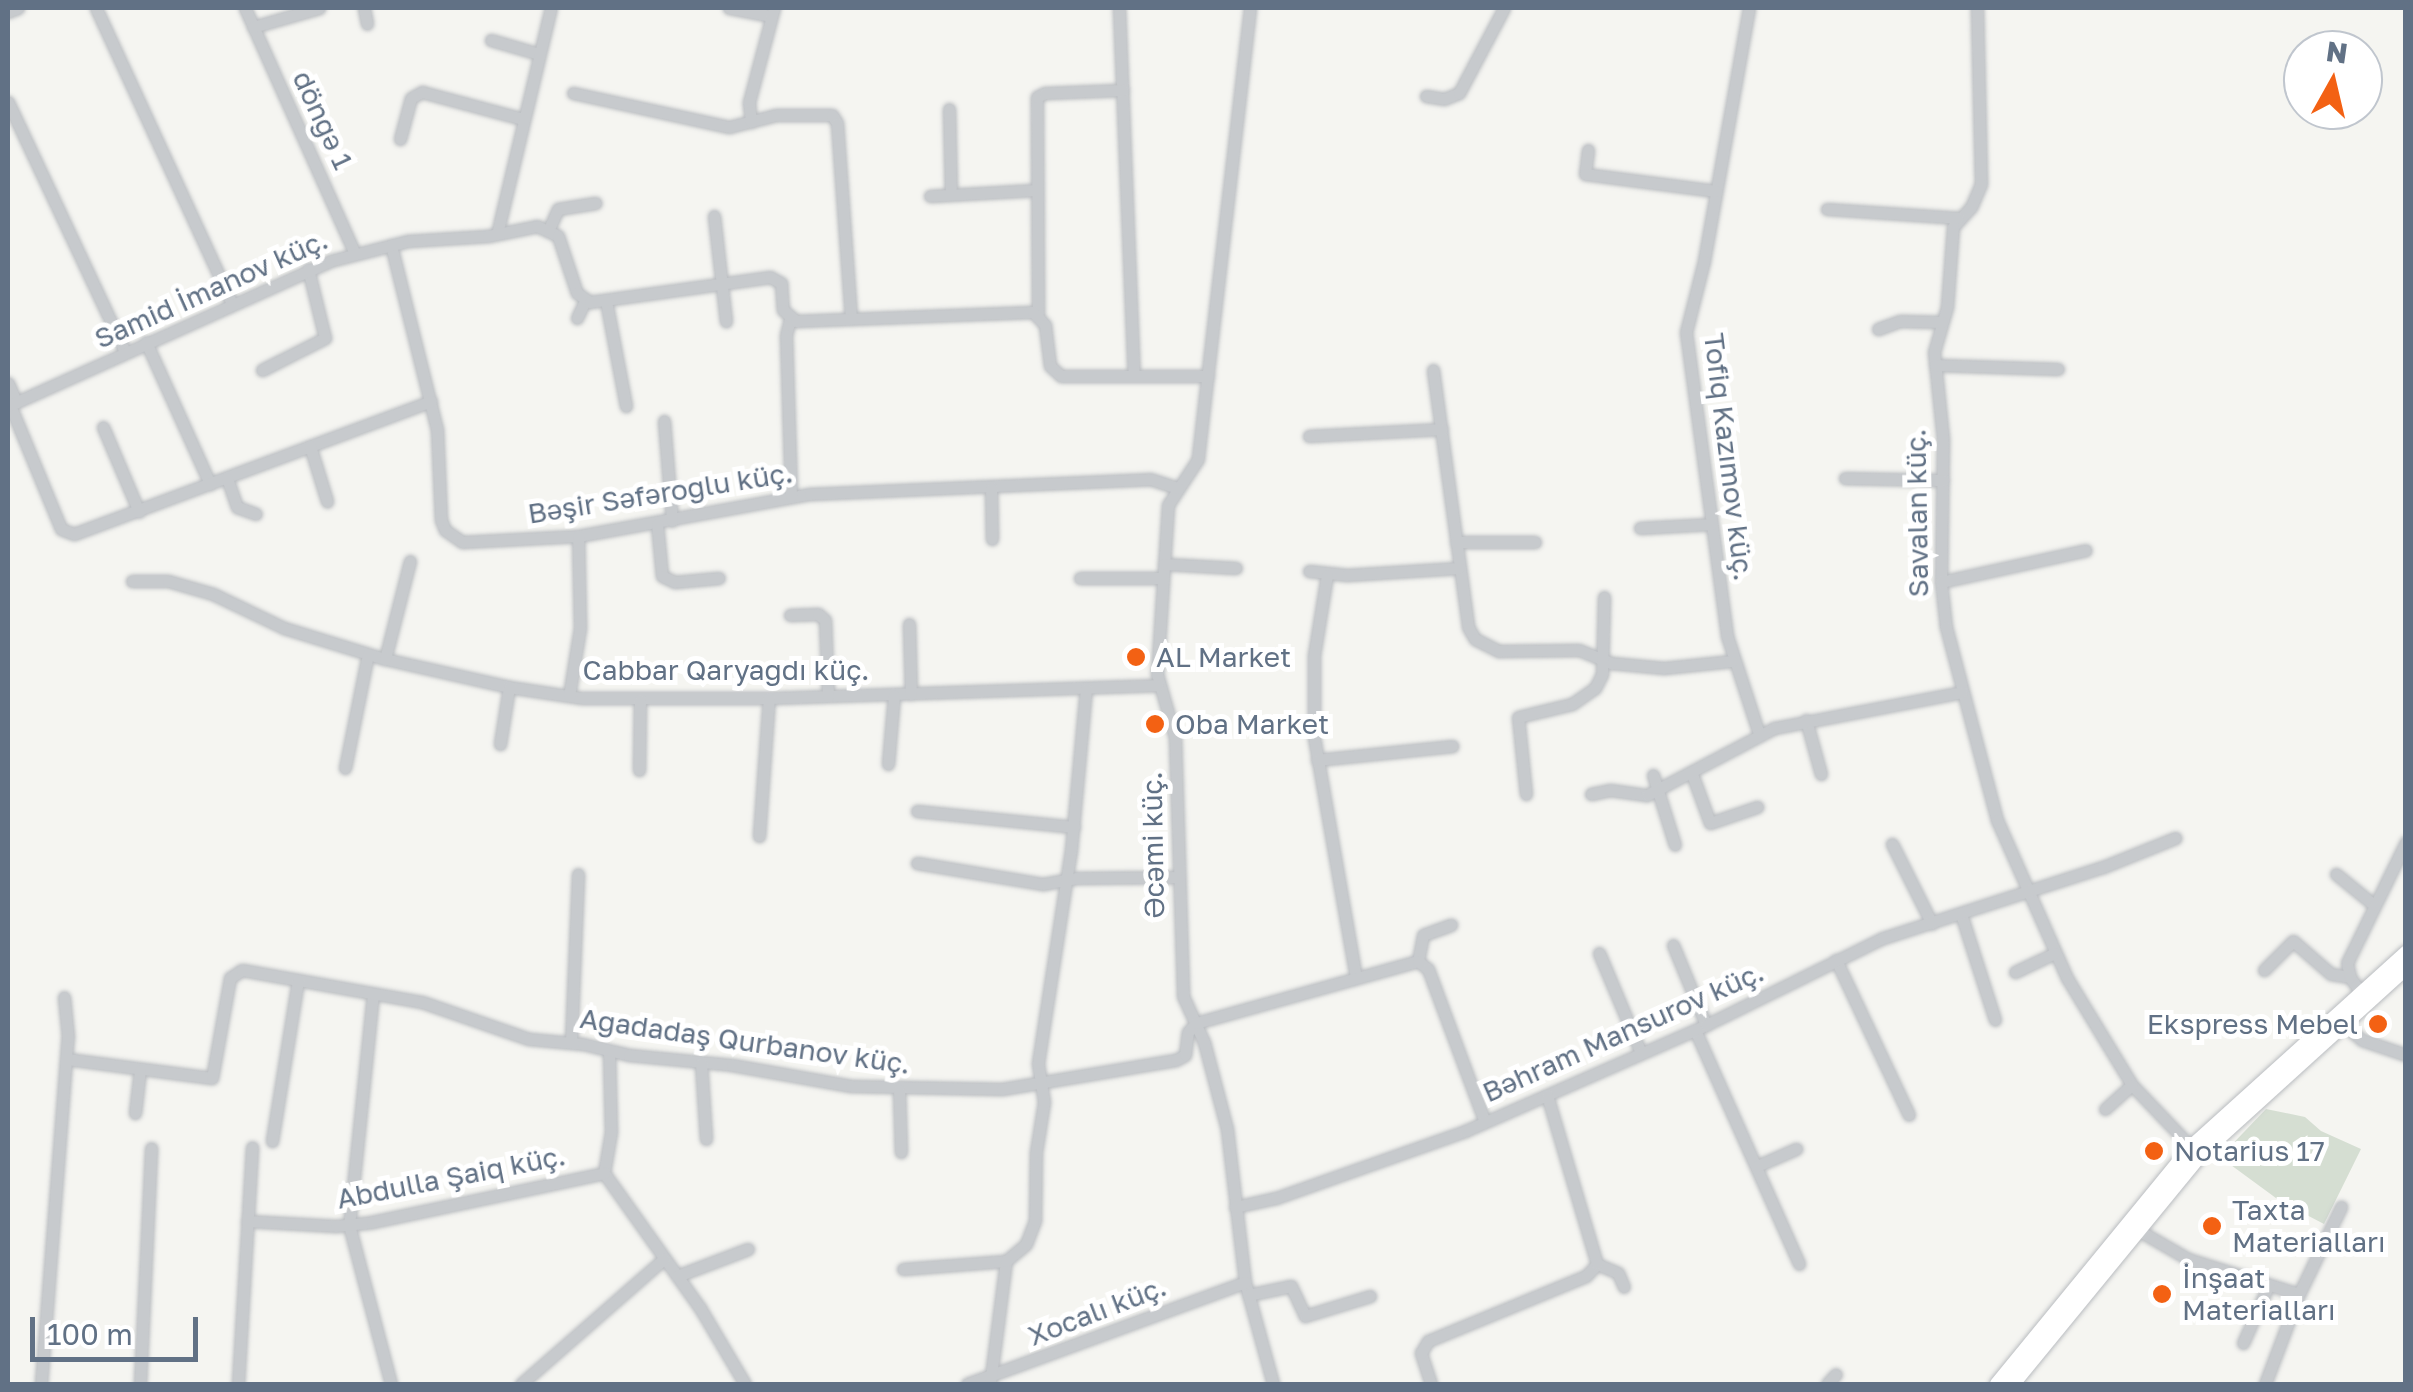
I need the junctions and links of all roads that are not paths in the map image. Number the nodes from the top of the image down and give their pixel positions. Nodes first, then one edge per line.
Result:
1 (18, 8) edge
2 (96, 8) edge
3 (245, 8) edge
4 (319, 8) edge
5 (364, 8) edge
6 (551, 8) edge
7 (729, 8) edge
8 (1119, 8) edge
9 (1250, 8) edge
10 (1504, 8) edge
11 (1749, 8) edge
12 (1977, 8) edge
13 (8, 12) edge
14 (773, 12) edge
15 (367, 24) dead end
16 (253, 27) junction
17 (491, 40) dead end
18 (539, 54) junction
19 (1124, 90) junction
20 (573, 93) dead end
21 (1426, 96) dead end
22 (8, 102) edge
23 (948, 110) dead end
24 (523, 119) junction
25 (751, 122) junction
26 (400, 139) dead end
27 (1588, 150) dead end
28 (1036, 190) junction
29 (1716, 191) junction
30 (951, 194) junction
31 (930, 196) dead end
32 (596, 204) dead end
33 (1827, 210) dead end
34 (714, 216) dead end
35 (1958, 218) junction
36 (549, 229) junction
37 (497, 234) junction
38 (392, 245) junction
39 (355, 254) junction
40 (308, 269) junction
41 (722, 284) junction
42 (606, 301) junction
43 (231, 302) junction
44 (585, 302) junction
45 (1038, 313) junction
46 (577, 318) dead end
47 (851, 319) junction
48 (790, 320) junction
49 (726, 321) dead end
50 (1942, 322) junction
51 (1878, 329) dead end
52 (146, 342) junction
53 (125, 352) junction
54 (1935, 365) junction
55 (262, 370) dead end
56 (1434, 370) dead end
57 (2058, 370) dead end
58 (1134, 374) junction
59 (1208, 376) junction
60 (8, 383) edge
61 (431, 401) junction
62 (11, 404) edge
63 (626, 406) dead end
64 (664, 421) dead end
65 (103, 428) dead end
66 (1442, 429) junction
67 (1309, 436) dead end
68 (310, 446) junction
69 (227, 478) junction
70 (1845, 478) dead end
71 (1943, 480) junction
72 (210, 484) junction
73 (991, 488) junction
74 (1178, 488) junction
75 (791, 496) junction
76 (327, 501) dead end
77 (138, 512) junction
78 (256, 514) dead end
79 (672, 521) junction
80 (657, 524) junction
81 (1712, 524) junction
82 (1640, 528) dead end
83 (578, 536) junction
84 (992, 538) dead end
85 (1456, 542) junction
86 (1536, 542) dead end
87 (2086, 550) dead end
88 (410, 561) dead end
89 (1164, 564) junction
90 (1236, 568) dead end
91 (1460, 568) junction
92 (1310, 571) dead end
93 (1326, 575) junction
94 (719, 578) dead end
95 (1080, 578) dead end
96 (1163, 578) junction
97 (132, 581) dead end
98 (1941, 582) junction
99 (1604, 597) dead end
100 (790, 616) dead end
101 (909, 624) dead end
102 (368, 654) junction
103 (385, 659) junction
104 (1603, 661) junction
105 (1732, 661) junction
106 (1158, 684) junction
107 (509, 687) junction
108 (1086, 689) junction
109 (1962, 692) junction
110 (911, 694) junction
111 (894, 695) junction
112 (568, 696) junction
113 (828, 696) junction
114 (769, 698) junction
115 (640, 700) junction
116 (1806, 720) junction
117 (1758, 734) junction
118 (500, 744) dead end
119 (1452, 746) dead end
120 (1317, 760) junction
121 (888, 764) dead end
122 (344, 768) dead end
123 (640, 770) dead end
124 (1692, 774) junction
125 (1822, 774) dead end
126 (1653, 775) dead end
127 (1660, 791) junction
128 (1526, 794) dead end
129 (1592, 794) dead end
130 (1757, 807) dead end
131 (917, 812) dead end
132 (1074, 827) junction
133 (759, 836) dead end
134 (2175, 838) dead end
135 (2406, 842) edge
136 (1892, 844) dead end
137 (1675, 845) dead end
138 (917, 862) dead end
139 (578, 874) dead end
140 (2336, 874) dead end
141 (1178, 877) junction
142 (1066, 880) junction
143 (2027, 892) junction
144 (2374, 905) junction
145 (1961, 914) junction
146 (1932, 924) junction
147 (1451, 925) dead end
148 (1673, 946) dead end
149 (2055, 952) junction
150 (2406, 953) edge
151 (1598, 954) dead end
152 (1836, 960) junction
153 (1418, 961) junction
154 (2406, 968) edge
155 (2264, 970) dead end
156 (2016, 972) dead end
157 (1356, 978) junction
158 (2350, 978) junction
159 (298, 980) junction
160 (374, 994) junction
161 (64, 996) dead end
162 (2364, 997) junction
163 (1995, 1020) dead end
164 (1196, 1022) junction
165 (2343, 1024) junction
166 (1700, 1028) junction
167 (571, 1042) junction
168 (609, 1052) junction
169 (1641, 1053) junction
170 (2406, 1056) edge
171 (67, 1059) junction
172 (700, 1063) junction
173 (140, 1070) junction
174 (1040, 1081) junction
175 (2132, 1085) junction
176 (899, 1090) junction
177 (1547, 1095) junction
178 (2105, 1109) dead end
179 (135, 1113) dead end
180 (1909, 1115) dead end
181 (1485, 1122) junction
182 (706, 1139) dead end
183 (272, 1142) dead end
184 (252, 1147) dead end
185 (2191, 1147) junction
186 (151, 1148) dead end
187 (1796, 1149) dead end
188 (901, 1152) dead end
189 (1757, 1166) junction
190 (604, 1173) junction
191 (1235, 1207) junction
192 (2341, 1207) dead end
193 (247, 1221) junction
194 (349, 1225) junction
195 (2138, 1230) junction
196 (748, 1248) dead end
197 (664, 1258) junction
198 (1006, 1261) junction
199 (1598, 1264) junction
200 (1798, 1264) dead end
201 (903, 1269) dead end
202 (678, 1276) junction
203 (2270, 1284) junction
204 (1624, 1288) dead end
205 (1246, 1289) junction
206 (2299, 1294) junction
207 (1370, 1296) dead end
208 (2243, 1343) dead end
209 (991, 1381) edge
210 (40, 1384) edge
211 (140, 1384) edge
212 (238, 1384) edge
213 (391, 1384) edge
214 (520, 1384) edge
215 (745, 1384) edge
216 (966, 1384) edge
217 (1274, 1384) edge
218 (1432, 1384) edge
219 (1996, 1384) edge
220 (2013, 1384) edge
221 (2265, 1384) edge

1 - 13 street
2 - 43 street
3 - 16 street, döngə 1
4 - 16 street
5 - 15 street
6 - 18 street
7 - 14 street
8 - 19 street
9 - 59 street, Əcəmi küç.
10 - 21 street
11 - 29 street, Tofiq Kazımov küç.
12 - 35 street, Savalan küç.
14 - 25 street
16 - 39 street, döngə 1
17 - 18 street
18 - 24 street
19 - 28 street
19 - 58 street
20 - 25 street
22 - 53 street
23 - 30 street
24 - 26 street
24 - 37 street
25 - 47 street
27 - 29 street
28 - 30 street
28 - 45 street
29 - 81 street, Tofiq Kazımov küç.
30 - 31 street
32 - 36 street
33 - 35 street
34 - 41 street
35 - 50 street, Savalan küç.
36 - 37 street, Samid İmanov küç.
36 - 44 street
37 - 38 street, Samid İmanov küç.
38 - 39 street, Samid İmanov küç.
38 - 61 street, Bəşir Səfəroğlu küç.
39 - 40 street, Samid İmanov küç.
40 - 43 street, Samid İmanov küç.
40 - 55 street
41 - 42 street
41 - 48 street
41 - 49 street
42 - 44 street
42 - 63 street
43 - 52 street, Samid İmanov küç.
44 - 46 street
45 - 47 street
45 - 58 street
47 - 48 street
48 - 75 street
50 - 51 street
50 - 54 street, Savalan küç.
52 - 53 street, Samid İmanov küç.
52 - 72 street
53 - 62 street, Samid İmanov küç.
54 - 57 street
54 - 71 street, Savalan küç.
56 - 66 street
58 - 59 street
59 - 74 street, Əcəmi küç.
60 - 62 street
61 - 68 street
61 - 83 street, Bəşir Səfəroğlu küç.
62 - 77 street
64 - 79 street
65 - 77 street
66 - 67 street
66 - 85 street
68 - 69 street
68 - 76 street
69 - 72 street
69 - 78 street
70 - 71 street
71 - 98 street, Savalan küç.
72 - 77 street
73 - 74 street, Bəşir Səfəroğlu küç.
73 - 75 street, Bəşir Səfəroğlu küç.
73 - 84 street
74 - 89 street, Əcəmi küç.
75 - 79 street, Bəşir Səfəroğlu küç.
79 - 80 street, Bəşir Səfəroğlu küç.
80 - 83 street, Bəşir Səfəroğlu küç.
80 - 94 street
81 - 82 street
81 - 105 street, Tofiq Kazımov küç.
83 - 112 street
85 - 86 street
85 - 91 street
87 - 98 street
88 - 103 street
89 - 90 street
89 - 96 street, Əcəmi küç.
91 - 93 street
91 - 104 street
92 - 93 street
93 - 120 street
95 - 96 street
96 - 106 street, Əcəmi küç.
97 - 102 street, Cabbar Qaryağdı küç.
98 - 109 street, Savalan küç.
99 - 104 street
100 - 113 street
101 - 110 street
102 - 103 street, Cabbar Qaryağdı küç.
102 - 122 street
103 - 107 street, Cabbar Qaryağdı küç.
104 - 105 street
104 - 128 street
105 - 117 street, Tofiq Kazımov küç.
106 - 108 street, Cabbar Qaryağdı küç.
106 - 141 street, Əcəmi küç.
107 - 112 street, Cabbar Qaryağdı küç.
107 - 118 street
108 - 110 street, Cabbar Qaryağdı küç.
108 - 132 street
109 - 116 street
109 - 143 street, Savalan küç.
110 - 111 street, Cabbar Qaryağdı küç.
111 - 113 street, Cabbar Qaryağdı küç.
111 - 121 street
112 - 115 street, Cabbar Qaryağdı küç.
113 - 114 street, Cabbar Qaryağdı küç.
114 - 115 street, Cabbar Qaryağdı küç.
114 - 133 street
115 - 123 street
116 - 117 street
116 - 125 street
117 - 124 street
119 - 120 street
120 - 157 street
124 - 127 street
124 - 130 street
126 - 127 street
127 - 129 street
127 - 137 street
131 - 132 street
132 - 142 street
134 - 143 street, Bəhram Mansurov küç.
135 - 144 street
136 - 146 street
138 - 142 street
139 - 167 street
140 - 144 street
141 - 142 street
141 - 164 street, Əcəmi küç.
142 - 174 street
143 - 145 street, Bəhram Mansurov küç.
143 - 149 street, Savalan küç.
144 - 158 street
145 - 146 street, Bəhram Mansurov küç.
145 - 163 street
146 - 152 street, Bəhram Mansurov küç.
147 - 153 street
148 - 166 street
149 - 156 street
149 - 175 street, Savalan küç.
150 - 162 main road
151 - 169 street
152 - 166 street, Bəhram Mansurov küç.
152 - 180 street
153 - 157 street
153 - 181 street
154 - 162 main road
155 - 158 street
157 - 164 street
158 - 162 street
159 - 160 street, Ağadadaş Qurbanov küç.
159 - 173 street, Ağadadaş Qurbanov küç.
159 - 183 street
160 - 167 street, Ağadadaş Qurbanov küç.
160 - 194 street
161 - 171 street
162 - 165 main road
162 - 185 main road
164 - 174 street, Ağadadaş Qurbanov küç.
164 - 191 street, Əcəmi küç.
165 - 170 street
165 - 195 main road
166 - 169 street, Bəhram Mansurov küç.
166 - 189 street
167 - 168 street, Ağadadaş Qurbanov küç.
168 - 172 street, Ağadadaş Qurbanov küç.
168 - 190 street
169 - 177 street, Bəhram Mansurov küç.
171 - 173 street, Ağadadaş Qurbanov küç.
171 - 210 street
172 - 176 street, Ağadadaş Qurbanov küç.
172 - 182 street
173 - 179 street
174 - 176 street, Ağadadaş Qurbanov küç.
174 - 198 street
175 - 178 street
175 - 185 street, Savalan küç.
176 - 188 street
177 - 181 street, Bəhram Mansurov küç.
177 - 199 street
181 - 191 street, Bəhram Mansurov küç.
184 - 193 street
185 - 219 main road
186 - 211 street
187 - 189 street
189 - 200 street
190 - 194 street, Abdulla Şaiq küç.
190 - 197 street
191 - 205 street, Əcəmi küç.
192 - 206 street
193 - 194 street, Abdulla Şaiq küç.
193 - 212 street
194 - 213 street
195 - 203 street
195 - 220 main road
196 - 202 street
197 - 202 street
197 - 214 street
198 - 201 street
198 - 209 street
199 - 204 street
199 - 218 street
202 - 215 street
203 - 206 street
203 - 208 street
205 - 207 street, Xocalı küç.
205 - 209 street, Xocalı küç.
205 - 217 street, Əcəmi küç.
206 - 221 street
209 - 216 street, Xocalı küç.

